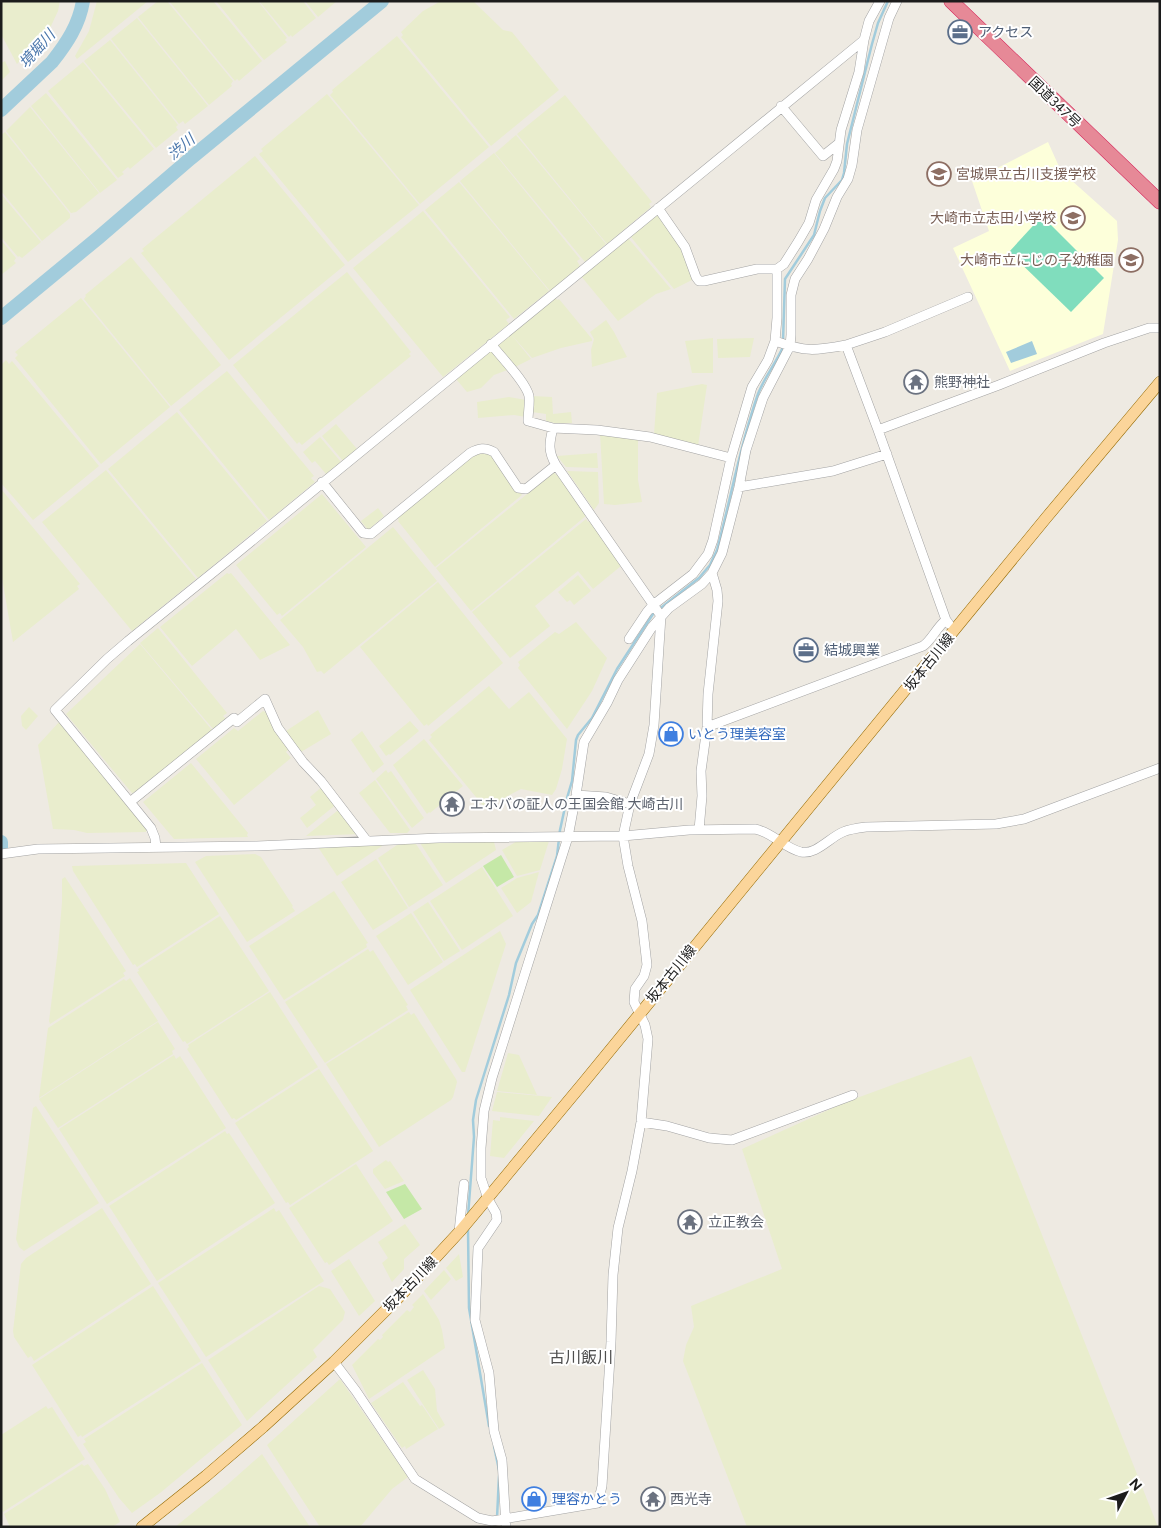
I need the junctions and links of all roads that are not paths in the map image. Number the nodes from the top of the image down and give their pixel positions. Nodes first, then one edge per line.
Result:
1 (880, 1) edge
2 (898, 1) edge
3 (951, 1) edge
4 (864, 40) junction
5 (781, 106) junction
6 (838, 144) junction
7 (1160, 202) edge
8 (658, 208) junction
9 (776, 269) junction
10 (968, 297) dead end
11 (1160, 328) edge
12 (491, 344) junction
13 (783, 344) junction
14 (846, 344) junction
15 (1160, 382) edge
16 (553, 428) junction
17 (878, 430) junction
18 (887, 454) junction
19 (731, 458) junction
20 (556, 466) junction
21 (727, 481) junction
22 (322, 482) junction
23 (738, 485) junction
24 (712, 573) junction
25 (657, 611) junction
26 (946, 620) junction
27 (955, 629) junction
28 (629, 640) dead end
29 (707, 727) junction
30 (1160, 768) edge
31 (576, 795) junction
32 (130, 802) junction
33 (630, 804) junction
34 (699, 830) junction
35 (623, 836) junction
36 (566, 837) junction
37 (367, 841) junction
38 (781, 842) junction
39 (156, 846) junction
40 (1, 854) edge
41 (640, 1013) junction
42 (853, 1095) dead end
43 (641, 1122) junction
44 (464, 1184) dead end
45 (488, 1199) junction
46 (460, 1231) junction
47 (334, 1362) junction
48 (505, 1523) edge
49 (142, 1527) edge

1 - 4 street
2 - 13 street
3 - 7 highway, 国道347号
4 - 5 street
4 - 6 street
5 - 6 street
5 - 8 street
6 - 9 street
8 - 9 street
8 - 12 street
9 - 13 street
10 - 14 street
11 - 17 street
12 - 16 street
12 - 22 street
13 - 14 street
13 - 19 street
13 - 23 street
14 - 17 street
15 - 27 main road, 坂本古川線
16 - 19 street
16 - 20 street
17 - 18 street
18 - 23 street
18 - 26 street
19 - 21 street
20 - 22 street
20 - 25 street
21 - 23 street
21 - 25 street
22 - 32 street
23 - 24 street
24 - 25 street
24 - 29 street
25 - 28 street
25 - 31 street
25 - 33 street
26 - 27 street
26 - 29 street
27 - 38 main road, 坂本古川線
29 - 34 street
30 - 38 street
31 - 33 street
31 - 36 street
32 - 37 street
32 - 39 street
33 - 35 street
34 - 35 street
34 - 38 street
35 - 36 street
35 - 41 street
36 - 37 street
36 - 45 street
37 - 39 street
38 - 41 main road, 坂本古川線
39 - 40 street
41 - 43 street
41 - 45 main road, 坂本古川線
42 - 43 street
43 - 48 street
44 - 46 street
45 - 46 main road, 坂本古川線
45 - 48 street
46 - 47 main road, 坂本古川線
47 - 48 street
47 - 49 main road, 坂本古川線

